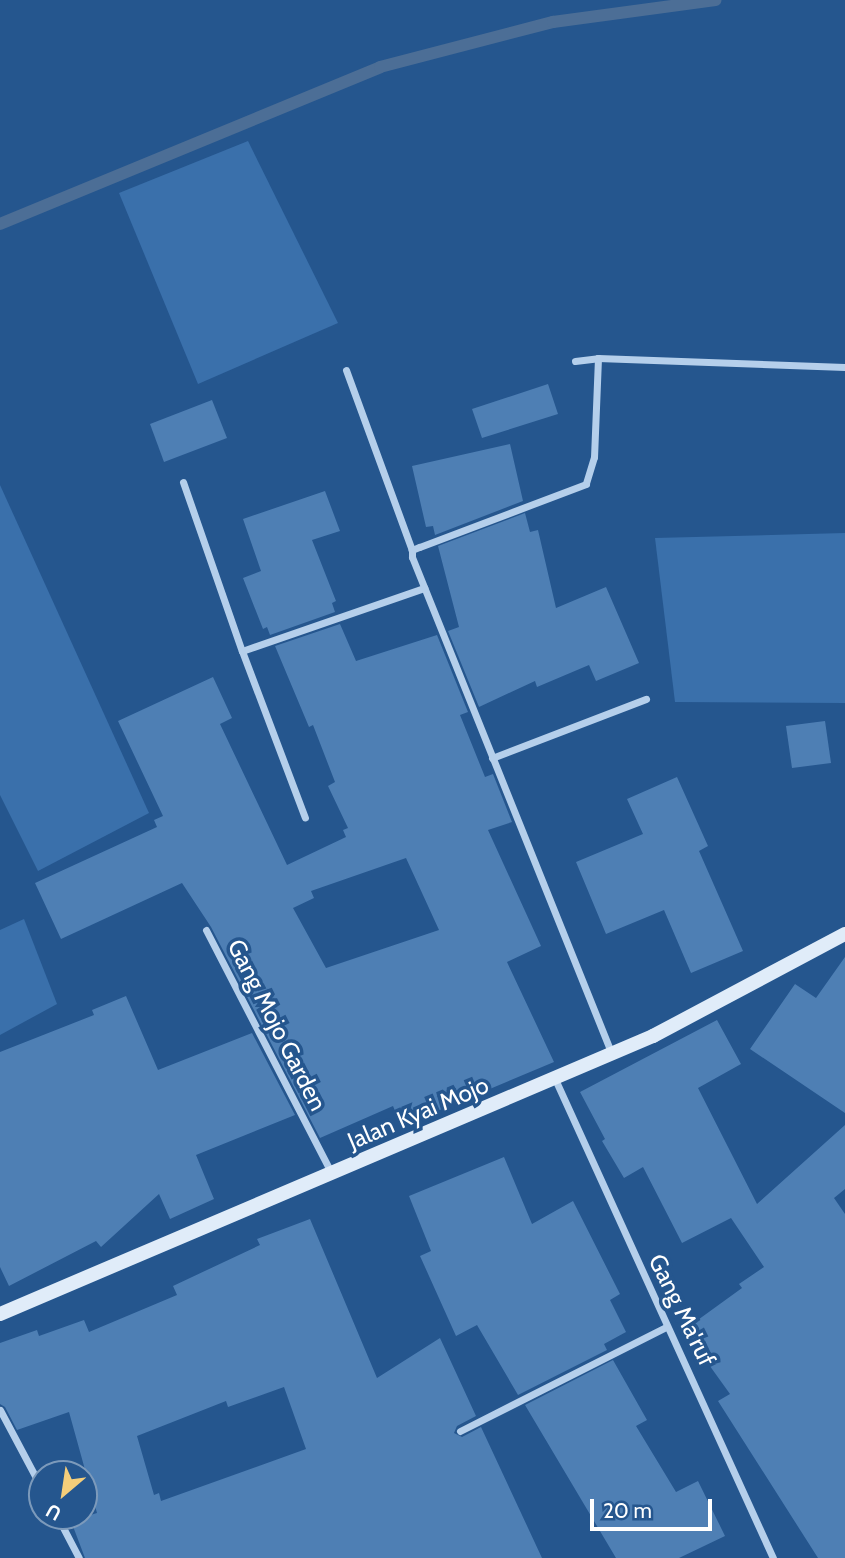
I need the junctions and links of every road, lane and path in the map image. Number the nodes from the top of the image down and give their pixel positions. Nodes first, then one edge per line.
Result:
1 (598, 358) junction
2 (575, 360) dead end
3 (845, 367) edge
4 (346, 370) dead end
5 (183, 482) dead end
6 (412, 550) junction
7 (424, 588) junction
8 (242, 651) junction
9 (646, 699) dead end
10 (492, 758) junction
11 (305, 818) dead end
12 (206, 930) dead end
13 (845, 934) edge
14 (611, 1052) junction
15 (555, 1079) junction
16 (332, 1175) junction
17 (0, 1314) edge
18 (666, 1327) junction
19 (0, 1410) edge
20 (460, 1431) dead end
21 (28, 1463) edge
22 (64, 1530) edge
23 (79, 1558) edge
24 (773, 1558) edge

1 - 2 street
1 - 3 street
1 - 6 street
4 - 6 street
5 - 8 street
6 - 7 street
7 - 8 street
7 - 10 street
8 - 11 street
9 - 10 street
10 - 14 street
12 - 16 street, Gang Mojo Garden
13 - 14 street, Jalan Kyai Mojo
14 - 15 street, Jalan Kyai Mojo
15 - 16 street, Jalan Kyai Mojo
15 - 18 street, Gang Ma'ruf
16 - 17 street, Jalan Kyai Mojo
18 - 20 street
18 - 24 street, Gang Ma'ruf
19 - 21 street
22 - 23 street

